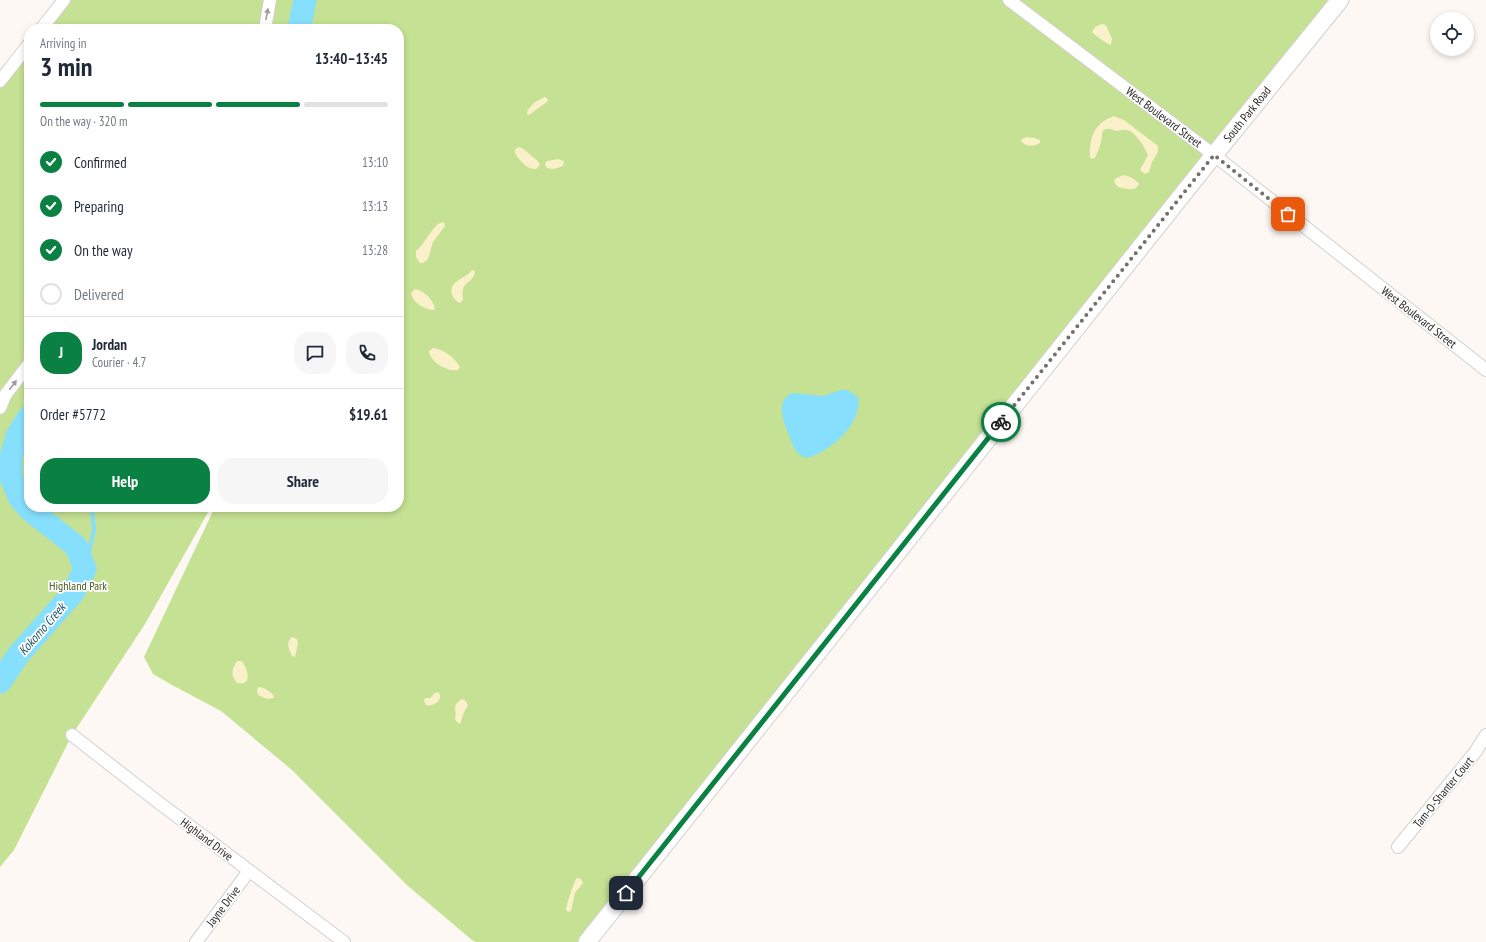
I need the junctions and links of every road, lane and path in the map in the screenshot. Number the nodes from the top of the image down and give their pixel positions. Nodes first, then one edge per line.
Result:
1 (64, 0) edge
2 (270, 0) edge
3 (1009, 0) edge
4 (1340, 0) edge
5 (45, 24) edge
6 (266, 24) edge
7 (24, 50) edge
8 (0, 81) edge
9 (1214, 155) junction
10 (1486, 370) edge
11 (24, 371) edge
12 (0, 408) edge
13 (72, 735) dead end
14 (1486, 735) edge
15 (1398, 847) dead end
16 (249, 871) junction
17 (196, 942) edge
18 (344, 942) edge
19 (587, 942) edge

1 - 5 street
6 -> 2 street
3 - 9 street, West Boulevard Street
4 - 9 street, South Park Road
7 - 8 street
9 - 10 street, West Boulevard Street
9 - 19 street, South Park Road
12 -> 11 street
13 - 16 street, Highland Drive
14 - 15 street, Tam-O-Shanter Court
16 - 17 street, Jayne Drive
16 - 18 street, Highland Drive

